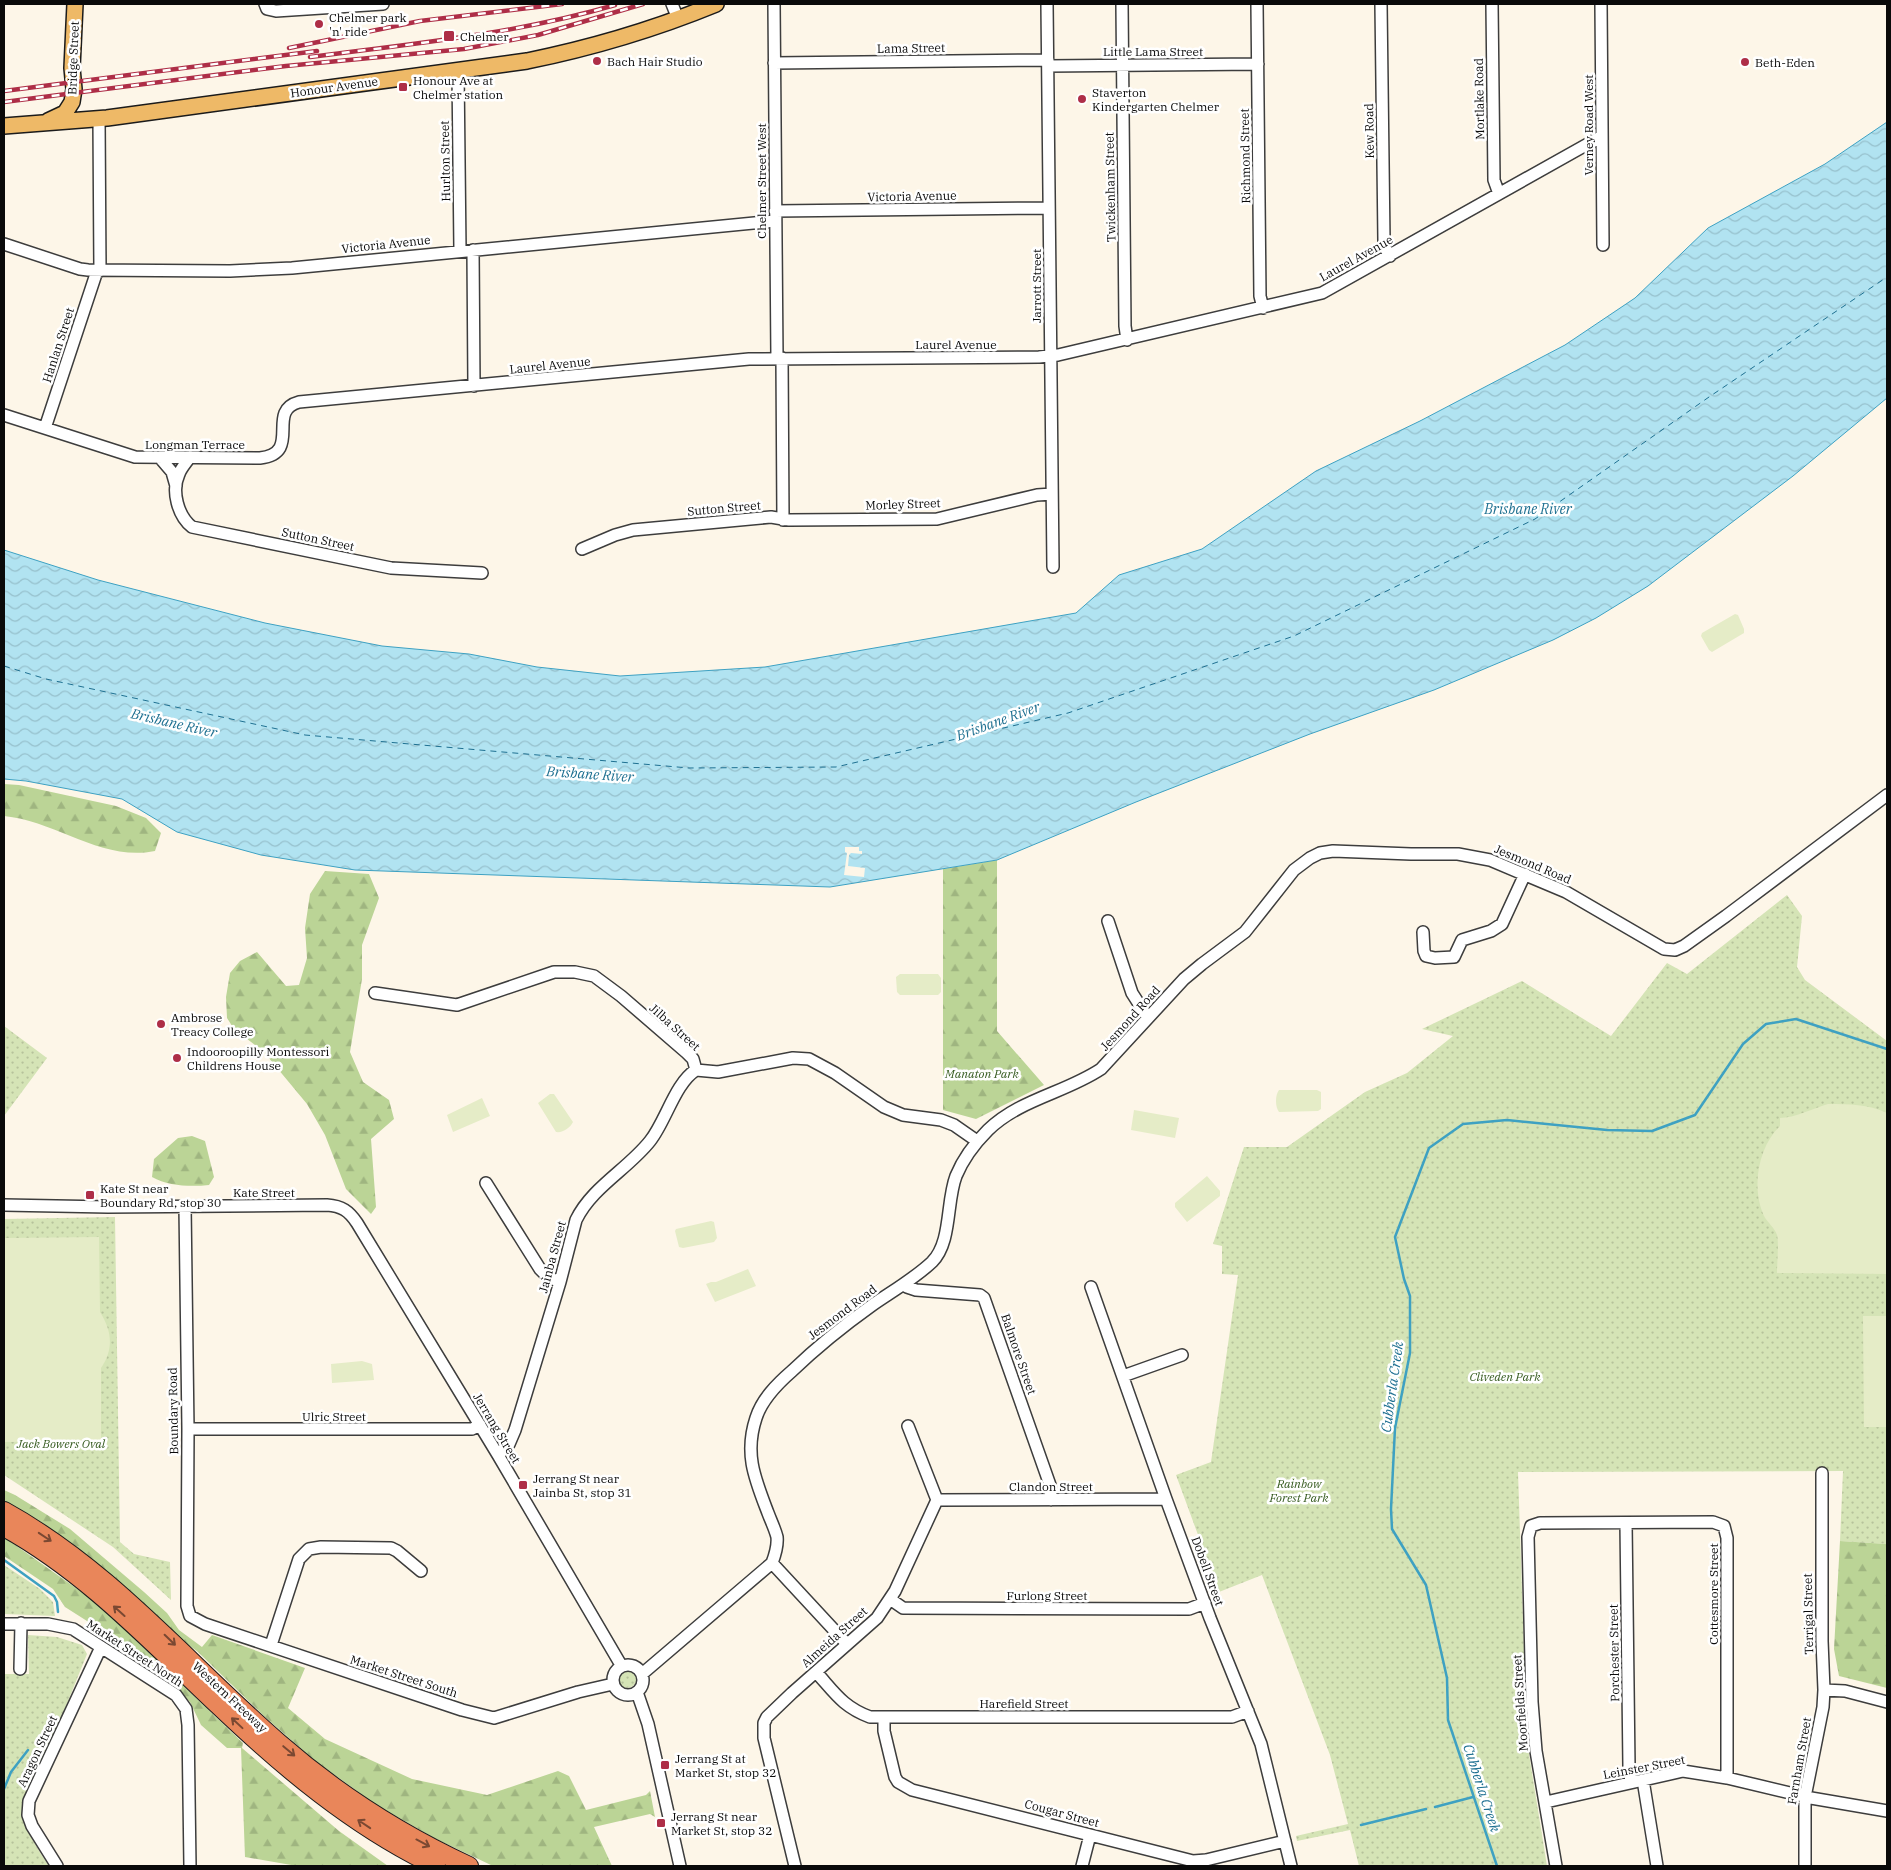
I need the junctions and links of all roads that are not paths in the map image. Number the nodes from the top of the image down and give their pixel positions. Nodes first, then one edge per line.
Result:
1 (75, 4) edge
2 (383, 4) edge
3 (672, 4) edge
4 (716, 4) edge
5 (774, 4) edge
6 (1047, 4) edge
7 (1122, 4) edge
8 (1257, 4) edge
9 (1382, 4) edge
10 (1492, 4) edge
11 (1601, 4) edge
12 (266, 6) edge
13 (678, 19) junction
14 (774, 63) junction
15 (1048, 63) junction
16 (1258, 64) junction
17 (1122, 65) junction
18 (458, 71) junction
19 (74, 89) junction
20 (103, 119) junction
21 (40, 124) junction
22 (4, 126) edge
23 (1602, 136) junction
24 (1499, 194) junction
25 (1049, 208) junction
26 (775, 216) junction
27 (4, 244) edge
28 (1603, 245) dead end
29 (473, 250) junction
30 (460, 251) junction
31 (1390, 256) junction
32 (99, 271) junction
33 (1263, 308) junction
34 (1127, 340) junction
35 (1050, 356) junction
36 (779, 358) junction
37 (474, 386) junction
38 (4, 415) edge
39 (45, 428) junction
40 (283, 429) joint
41 (190, 457) junction
42 (160, 458) junction
43 (176, 488) junction
44 (1052, 494) junction
45 (783, 520) junction
46 (582, 549) dead end
47 (1053, 567) dead end
48 (482, 573) dead end
49 (1887, 795) edge
50 (1525, 874) junction
51 (1108, 921) dead end
52 (1423, 932) dead end
53 (375, 993) dead end
54 (1148, 1018) junction
55 (696, 1070) junction
56 (977, 1141) junction
57 (486, 1183) dead end
58 (4, 1205) edge
59 (184, 1206) junction
60 (344, 1208) joint
61 (560, 1282) junction
62 (904, 1284) junction
63 (1091, 1287) dead end
64 (1182, 1356) dead end
65 (1123, 1376) junction
66 (480, 1425) junction
67 (908, 1426) dead end
68 (188, 1430) junction
69 (498, 1455) junction
70 (1822, 1473) dead end
71 (1166, 1499) junction
72 (937, 1500) junction
73 (1051, 1500) junction
74 (4, 1511) edge
75 (1626, 1523) junction
76 (4, 1527) edge
77 (1528, 1537) joint
78 (772, 1563) junction
79 (421, 1571) dead end
80 (890, 1600) junction
81 (1205, 1603) junction
82 (190, 1616) joint
83 (4, 1624) edge
84 (21, 1624) junction
85 (847, 1644) junction
86 (271, 1645) junction
87 (101, 1647) junction
88 (621, 1665) junction
89 (20, 1669) dead end
90 (816, 1672) junction
91 (642, 1674) junction
92 (613, 1684) junction
93 (1824, 1690) junction
94 (637, 1692) junction
95 (1887, 1702) edge
96 (1248, 1711) junction
97 (884, 1718) junction
98 (1727, 1778) junction
99 (1637, 1781) junction
100 (1805, 1797) junction
101 (1546, 1802) junction
102 (1887, 1811) edge
103 (1090, 1835) junction
104 (1285, 1841) junction
105 (57, 1866) edge
106 (190, 1866) edge
107 (436, 1866) edge
108 (469, 1866) edge
109 (680, 1866) edge
110 (795, 1866) edge
111 (1082, 1866) edge
112 (1292, 1866) edge
113 (1556, 1866) edge
114 (1657, 1866) edge
115 (1805, 1866) edge

1 - 19 main road, Bridge Street
2 - 12 street
3 - 13 street
4 - 13 main road, Honour Avenue
5 - 14 street, Chelmer Street West
6 - 15 street, Jarrott Street
7 - 17 street, Twickenham Street
8 - 16 street, Richmond Street
9 - 31 street, Kew Road
10 - 24 street, Mortlake Road
11 - 23 street, Verney Road West
13 - 18 main road, Honour Avenue
14 - 15 street, Lama Street
14 - 26 street, Chelmer Street West
15 - 17 street, Little Lama Street
15 - 25 street, Jarrott Street
16 - 17 street, Little Lama Street
16 - 33 street, Richmond Street
17 - 34 street, Twickenham Street
18 - 20 main road, Honour Avenue
18 - 30 street, Hurlton Street
19 - 20 main road
19 - 21 main road, Bridge Street
20 - 21 main road, Honour Avenue
20 - 32 street, Hanlan Street
21 - 22 main road, Honour Avenue
23 - 24 street, Laurel Avenue
23 - 28 street, Verney Road West
24 - 31 street, Laurel Avenue
25 - 26 street, Victoria Avenue
25 - 35 street, Jarrott Street
26 - 29 street, Victoria Avenue
26 - 36 street, Chelmer Street West
27 - 32 street, Victoria Avenue
29 - 30 street, Victoria Avenue
29 - 37 street
30 - 32 street, Victoria Avenue
31 - 33 street, Laurel Avenue
32 - 39 street, Hanlan Street
33 - 34 street, Laurel Avenue
34 - 35 street, Laurel Avenue
35 - 36 street, Laurel Avenue
35 - 44 street, Jarrott Street
36 - 37 street, Laurel Avenue
36 - 45 street, Chelmer Street West
37 - 40 street, Laurel Avenue
38 - 39 street, Longman Terrace
39 - 42 street, Longman Terrace
40 - 41 street, Longman Terrace
41 - 42 street, Longman Terrace
41 - 43 street
42 - 43 street, Sutton Street
43 - 48 street, Sutton Street
44 - 45 street, Morley Street
44 - 47 street, Jarrott Street
45 - 46 street, Sutton Street
49 - 50 street, Jesmond Road
50 - 52 street
50 - 54 street, Jesmond Road
51 - 54 street
53 - 55 street, Jilba Street
54 - 56 street, Jesmond Road
55 - 56 street, Jilba Street
55 - 61 street, Jainba Street
56 - 62 street, Jesmond Road
57 - 61 street
58 - 59 street, Kate Street
59 - 60 street, Kate Street
59 - 68 street, Boundary Road
60 - 66 street, Jerrang Street
61 - 69 street, Jainba Street
62 - 73 street, Balmore Street
62 - 78 street, Jesmond Road
63 - 65 street, Dobell Street
64 - 65 street
65 - 71 street, Dobell Street
66 - 68 street, Ulric Street
66 - 69 street, Jerrang Street
67 - 72 street
68 - 82 street, Boundary Road
69 - 88 street, Jerrang Street
70 - 93 street, Terrigal Street
71 - 73 street, Clandon Street
71 - 81 street, Dobell Street
72 - 73 street, Clandon Street
72 - 80 street, Almeida Street
74 -> 108 highway, Western Freeway
75 - 77 street, Cottesmore Street
75 - 98 street, Cottesmore Street
75 - 99 street, Porchester Street
107 -> 76 highway, Western Freeway
77 - 101 street, Moorfields Street
78 - 85 street
78 - 91 street
79 - 86 street
80 - 81 street, Furlong Street
80 - 85 street, Almeida Street
81 - 96 street, Dobell Street
82 - 86 street, Market Street South
83 - 84 street, Market Street North
84 - 87 street, Market Street North
84 - 89 street
85 - 90 street, Almeida Street
86 - 92 street, Market Street South
87 - 105 street, Aragon Street
87 - 106 street, Market Street North
88 - 91 street
88 - 92 street
90 - 97 street, Harefield Street
90 - 110 street, Almeida Street
91 - 94 street
92 - 94 street
93 - 95 street
93 - 100 street, Farnham Street
94 - 109 street
96 - 97 street, Harefield Street
96 - 104 street, Dobell Street
97 - 103 street, Cougar Street
98 - 99 street, Leinster Street
98 - 100 street, Leinster Street
99 - 101 street, Leinster Street
99 - 114 street, Porchester Street
100 - 102 street, Leinster Street
100 - 115 street, Farnham Street
101 - 113 street, Moorfields Street
103 - 104 street, Cougar Street
103 - 111 street
104 - 112 street, Dobell Street

